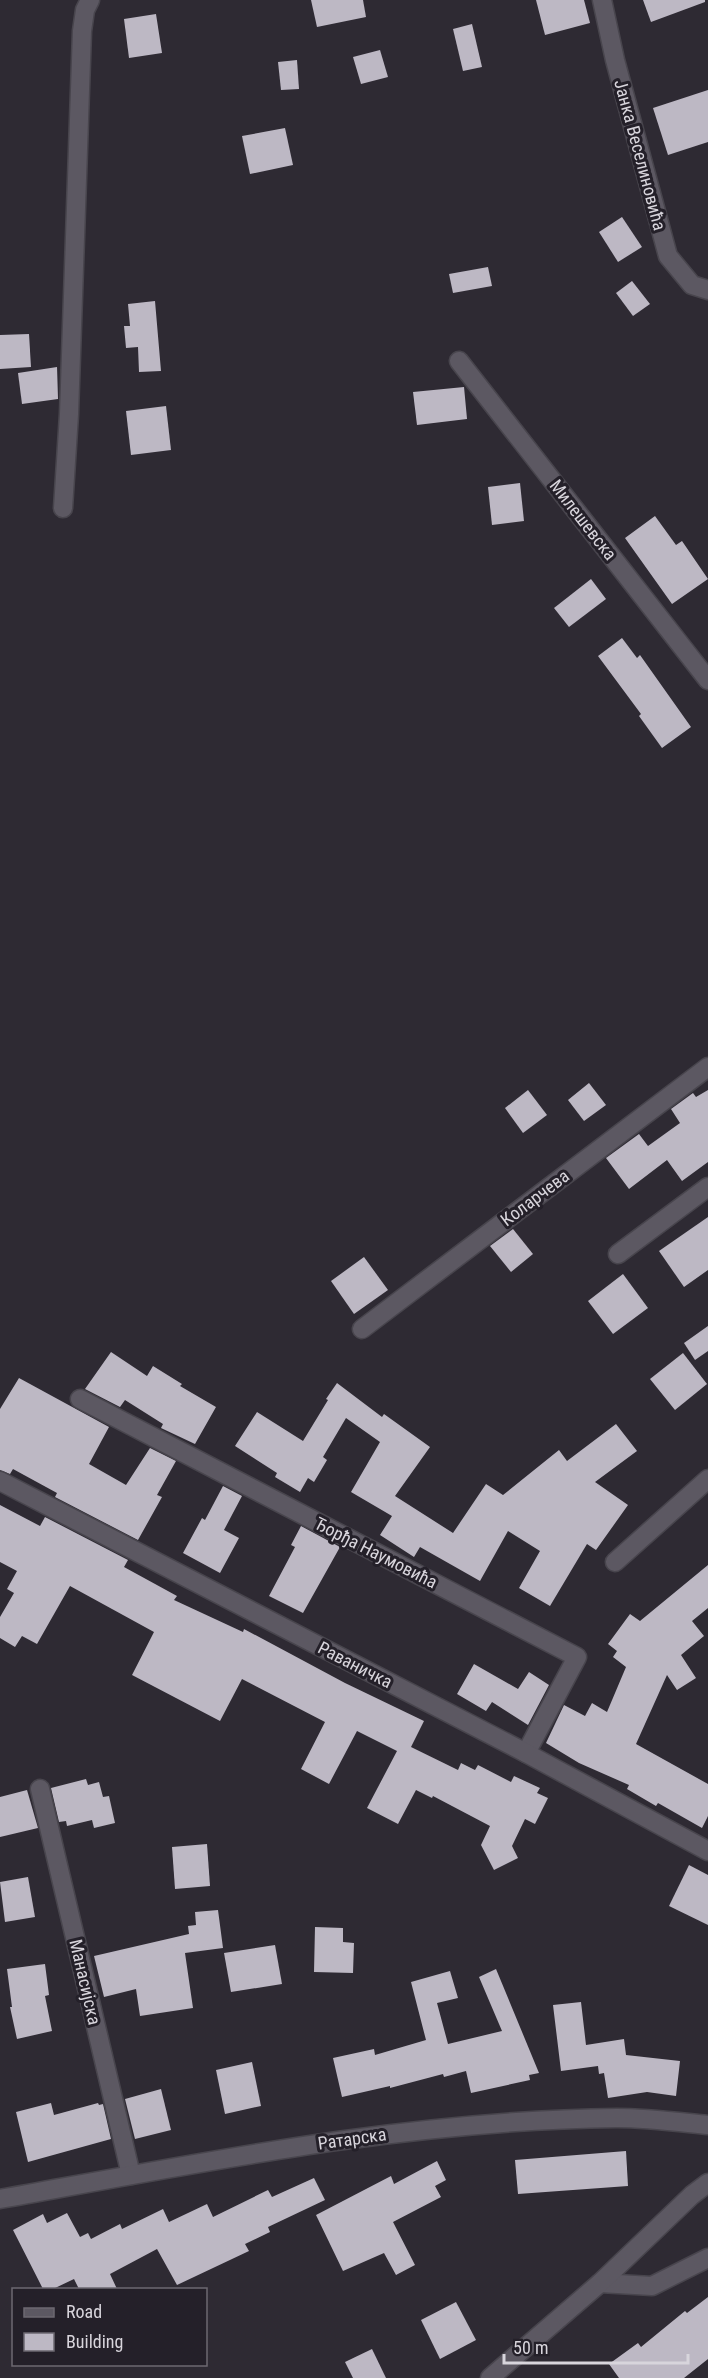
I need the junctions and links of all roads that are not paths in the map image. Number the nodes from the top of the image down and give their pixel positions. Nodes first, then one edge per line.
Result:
1 (90, 0) edge
2 (603, 0) edge
3 (708, 290) edge
4 (459, 361) dead end
5 (63, 508) dead end
6 (708, 680) edge
7 (708, 1068) edge
8 (708, 1187) edge
9 (618, 1254) dead end
10 (362, 1329) dead end
11 (80, 1399) dead end
12 (708, 1479) edge
13 (0, 1481) edge
14 (615, 1562) dead end
15 (526, 1753) junction
16 (40, 1789) dead end
17 (708, 1851) edge
18 (708, 2125) edge
19 (131, 2175) junction
20 (708, 2184) edge
21 (0, 2199) edge
22 (708, 2258) edge
23 (600, 2283) junction
24 (490, 2378) edge

1 - 5 street
2 - 3 street, Јанка Веселиновића
4 - 6 street, Милешевска
7 - 10 street, Коларчева
8 - 9 street
11 - 15 street, Ђорђа Наумовића
12 - 14 street
13 - 15 street, Раваничка
15 - 17 street, Раваничка
16 - 19 street, Манасијска
18 - 19 street, Ратарска
19 - 21 street, Ратарска
20 - 23 street
22 - 23 street
23 - 24 street

